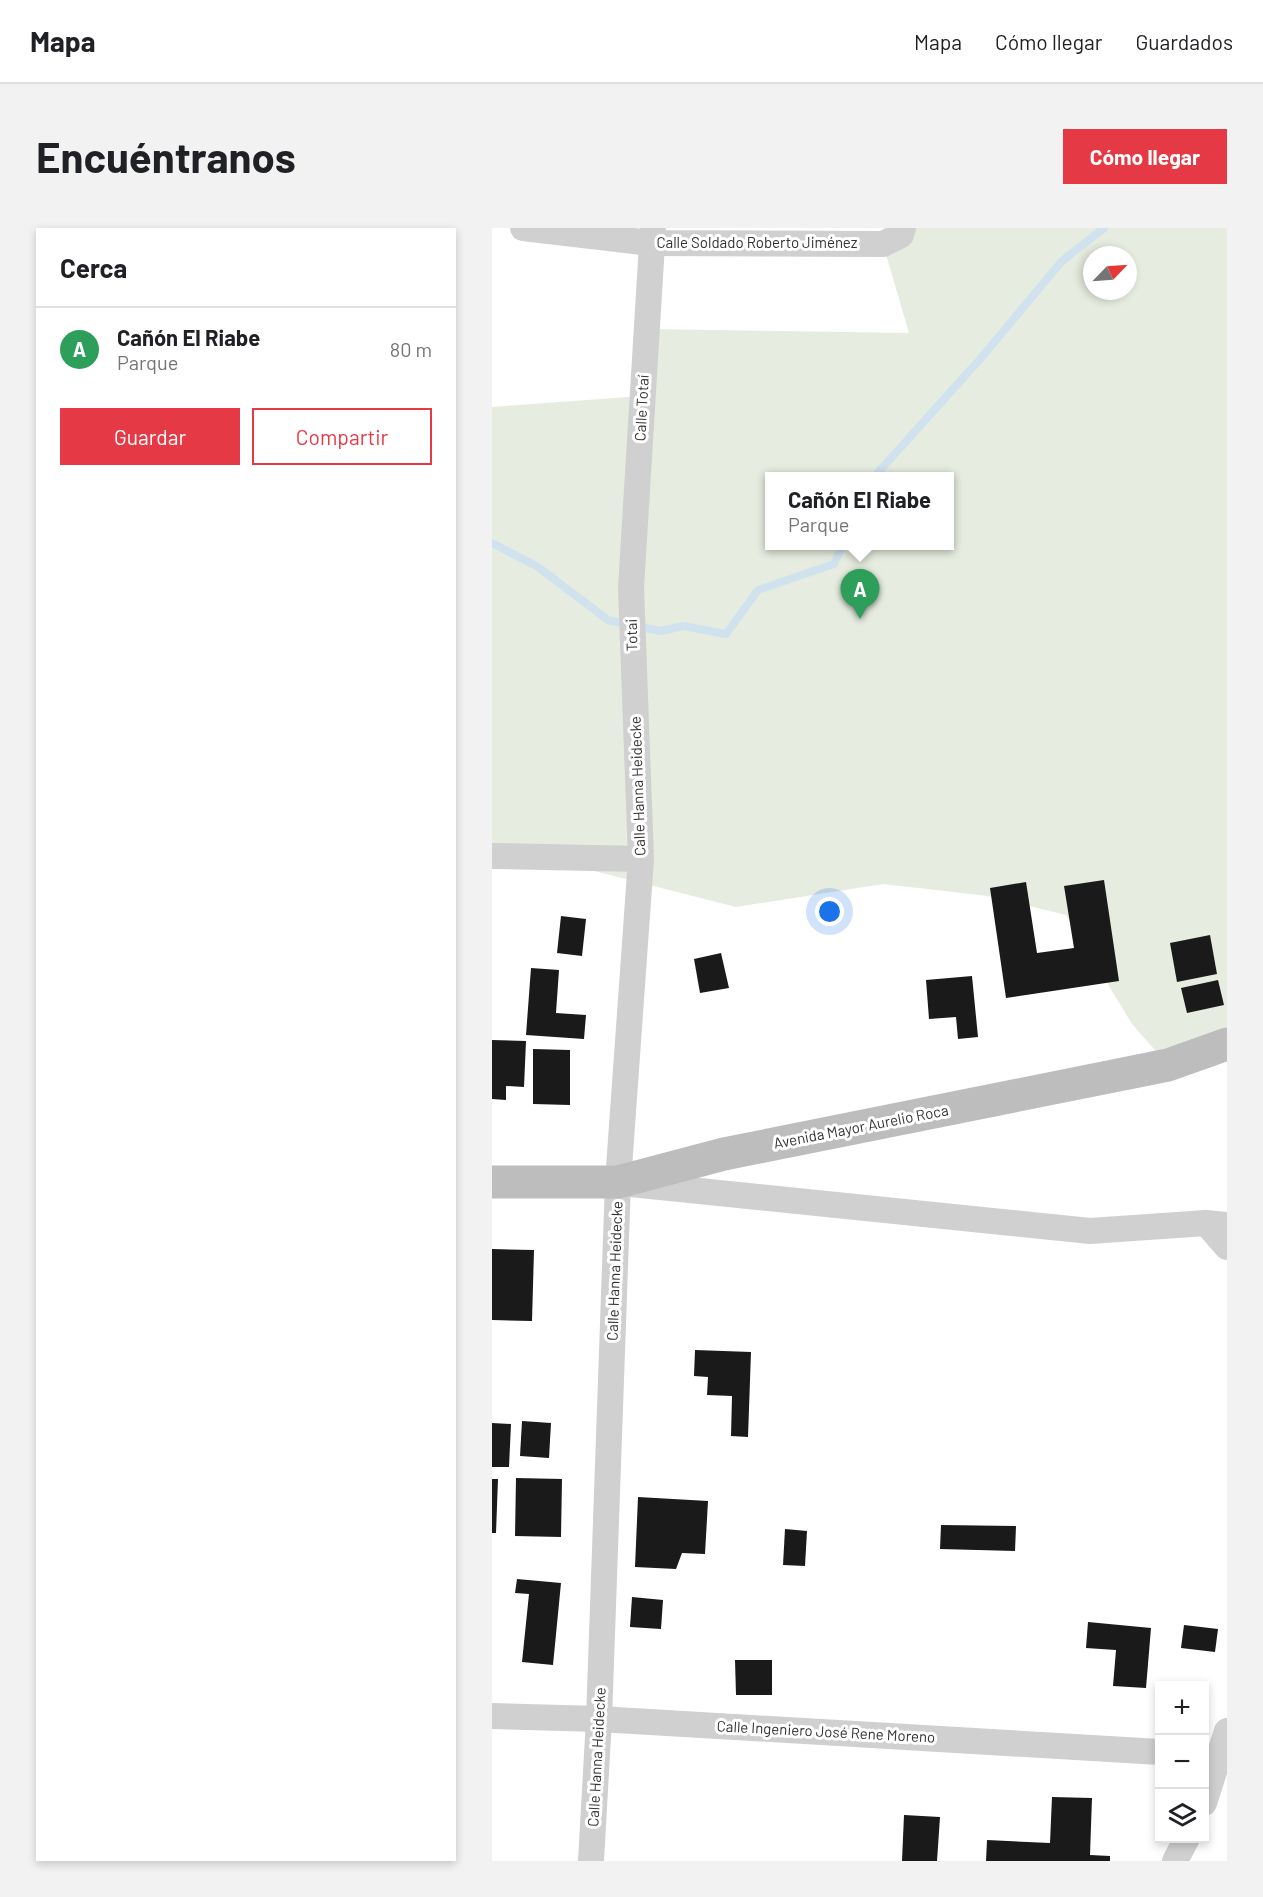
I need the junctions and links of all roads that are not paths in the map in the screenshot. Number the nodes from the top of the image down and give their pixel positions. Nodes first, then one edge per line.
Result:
1 (523, 228) edge
2 (903, 228) edge
3 (652, 235) edge
4 (631, 588) joint
5 (633, 682) joint
6 (492, 855) edge
7 (641, 858) junction
8 (1227, 1044) edge
9 (492, 1182) edge
10 (618, 1182) junction
11 (1216, 1224) edge
12 (1227, 1247) edge
13 (492, 1716) edge
14 (599, 1719) junction
15 (1217, 1747) edge
16 (1155, 1752) edge
17 (1207, 1789) edge
18 (1184, 1843) edge
19 (591, 1861) edge
20 (1175, 1861) edge

1 - 3 street, Calle Soldado Roberto Jiménez
2 - 3 street, Calle Soldado Roberto Jiménez
3 - 4 street, Calle Totaí
4 - 5 street, Totai
5 - 7 street, Calle Hanna Heidecke
6 - 7 street
7 - 10 street, Calle Hanna Heidecke
8 - 10 main road, Avenida Mayor Aurelio Roca
9 - 10 main road, Avenida Mayor Aurelio Roca
10 - 11 street
10 - 14 street, Calle Hanna Heidecke
11 - 12 street
13 - 14 street, Calle Ingeniero José Rene Moreno
14 - 16 street, Calle Ingeniero José Rene Moreno
14 - 19 street, Calle Hanna Heidecke
15 - 17 street
18 - 20 street

